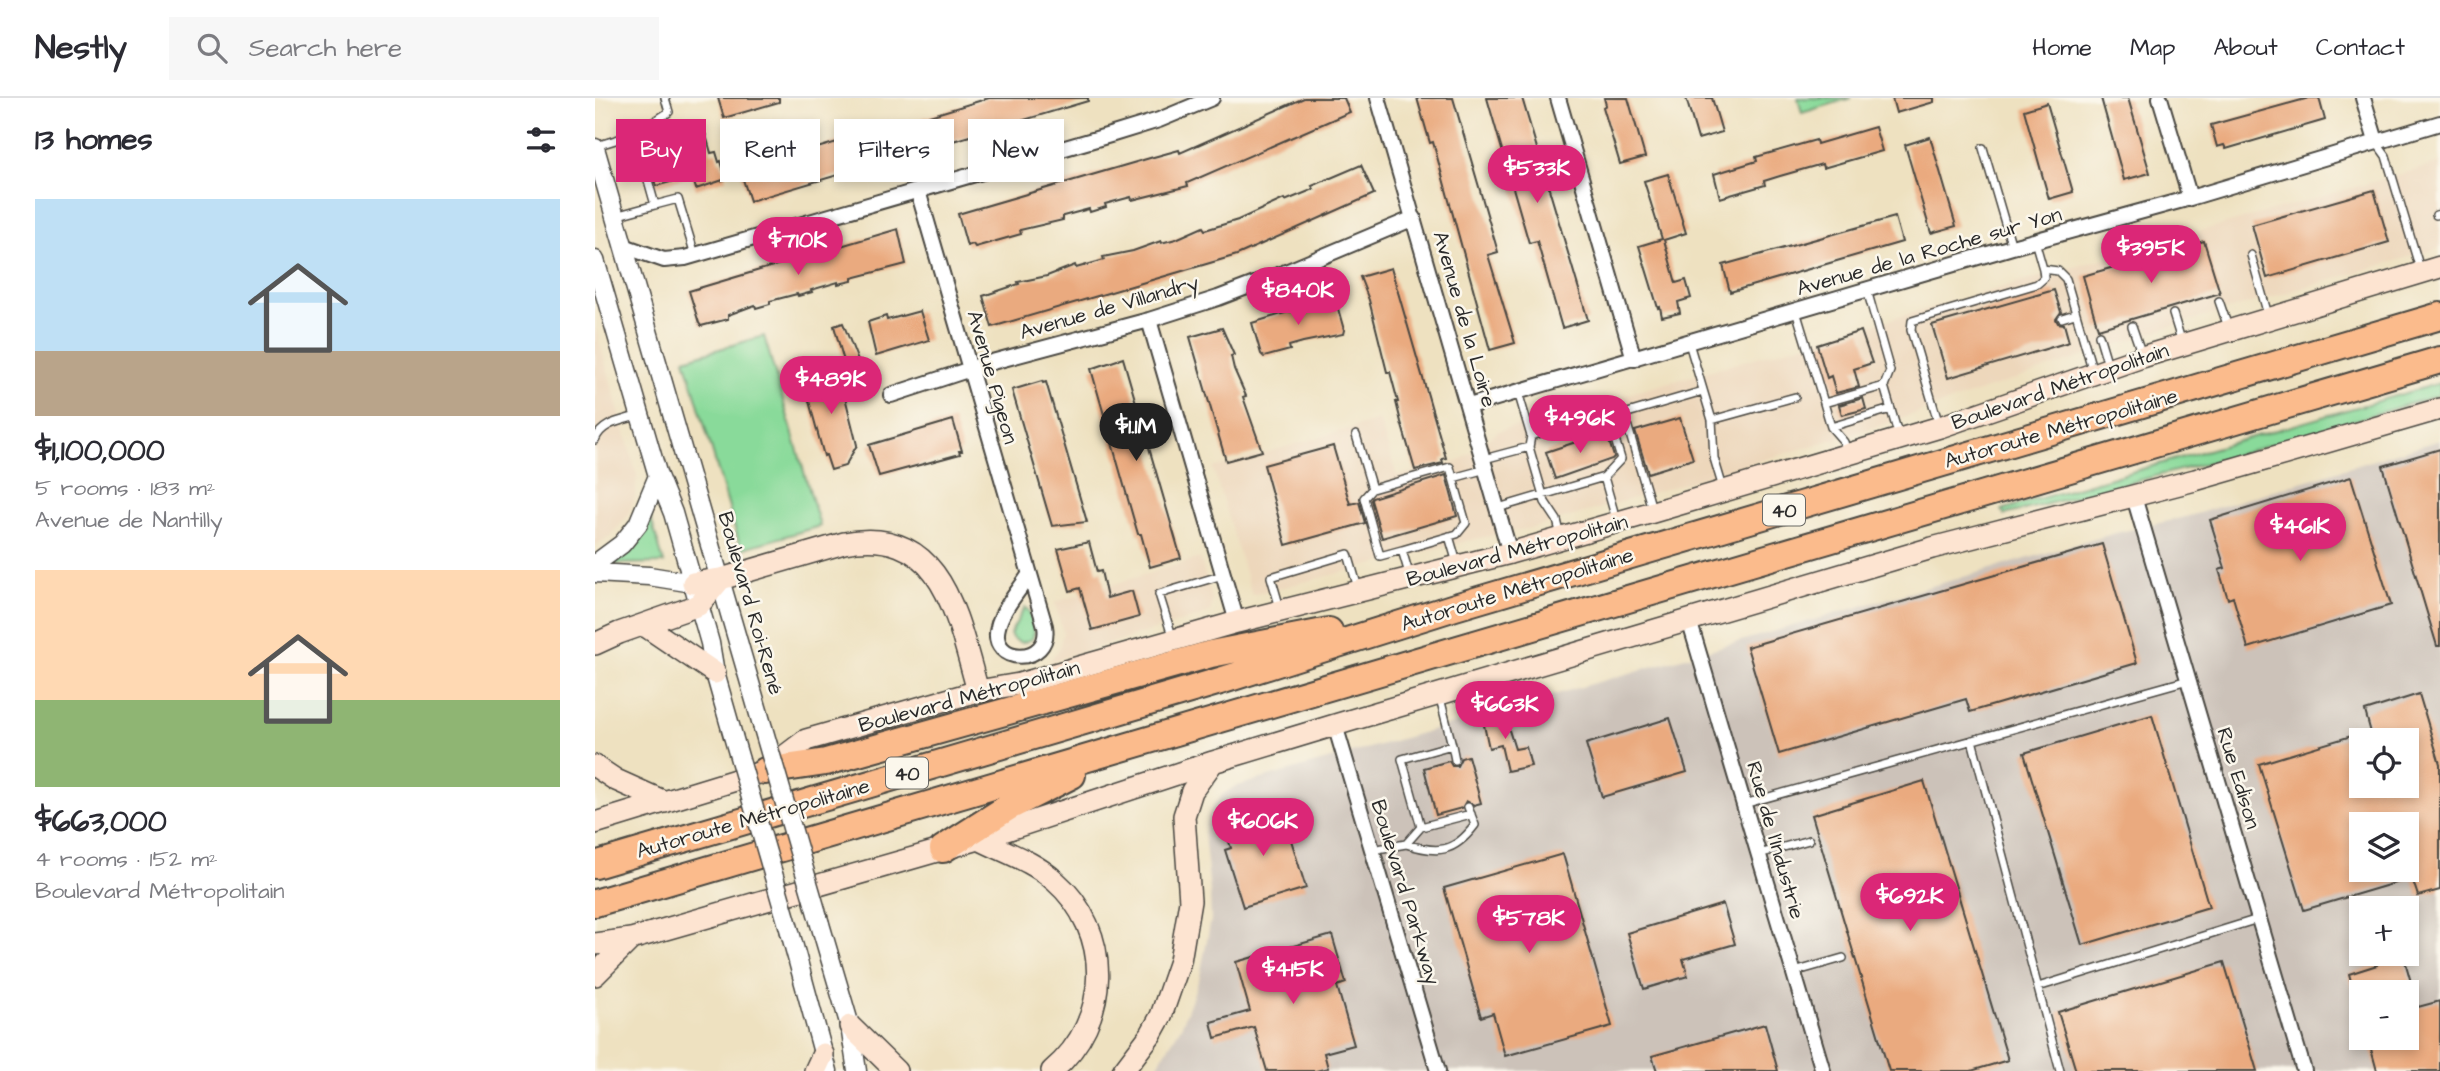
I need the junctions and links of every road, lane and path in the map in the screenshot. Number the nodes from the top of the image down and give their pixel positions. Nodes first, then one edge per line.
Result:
1 (665, 98) edge
2 (1212, 98) edge
3 (1378, 98) edge
4 (1558, 98) edge
5 (2160, 98) edge
6 (2363, 98) edge
7 (658, 119) edge
8 (2440, 123) edge
9 (616, 140) edge
10 (2376, 141) junction
11 (595, 147) edge
12 (1983, 148) dead end
13 (649, 182) edge
14 (918, 191) junction
15 (2190, 198) junction
16 (655, 205) junction
17 (615, 216) junction
18 (1413, 218) junction
19 (2035, 241) junction
20 (624, 246) junction
21 (2012, 247) junction
22 (695, 255) junction
23 (2251, 256) dead end
24 (595, 262) edge
25 (2043, 269) junction
26 (2430, 270) edge
27 (1867, 290) junction
28 (2220, 301) dead end
29 (1796, 311) junction
30 (2075, 314) junction
31 (2173, 314) dead end
32 (2440, 316) edge
33 (2062, 318) dead end
34 (2269, 318) junction
35 (1149, 320) junction
36 (2132, 326) dead end
37 (2229, 330) junction
38 (2099, 335) dead end
39 (1689, 343) junction
40 (2183, 345) junction
41 (2143, 357) junction
42 (1634, 359) junction
43 (2440, 360) edge
44 (969, 369) junction
45 (2101, 371) junction
46 (1884, 386) junction
47 (1703, 391) junction
48 (1517, 392) junction
49 (891, 395) dead end
50 (1795, 397) dead end
51 (1824, 403) junction
52 (1469, 406) junction
53 (1891, 409) junction
54 (2440, 409) edge
55 (640, 415) junction
56 (1712, 420) junction
57 (1831, 427) junction
58 (1940, 427) junction
59 (1356, 435) dead end
60 (1531, 436) junction
61 (1900, 439) junction
62 (595, 440) edge
63 (1529, 447) junction
64 (1847, 455) junction
65 (1485, 464) junction
66 (657, 476) junction
67 (1604, 477) junction
68 (1453, 478) junction
69 (1372, 489) junction
70 (1724, 491) junction
71 (1543, 495) junction
72 (2134, 497) junction
73 (1498, 508) junction
74 (1653, 512) junction
75 (1617, 523) junction
76 (1449, 536) junction
77 (1562, 538) junction
78 (1402, 550) junction
79 (1510, 553) junction
80 (595, 564) edge
81 (1458, 567) junction
82 (595, 573) edge
83 (1028, 575) junction
84 (1223, 575) junction
85 (721, 579) junction
86 (1411, 579) junction
87 (693, 583) junction
88 (1359, 592) junction
89 (699, 605) junction
90 (1455, 607) junction
91 (1281, 611) junction
92 (1689, 620) junction
93 (1237, 622) junction
94 (644, 625) junction
95 (1173, 640) junction
96 (595, 645) edge
97 (715, 674) junction
98 (2188, 680) junction
99 (978, 691) junction
100 (1439, 694) junction
101 (1335, 725) junction
102 (1972, 740) junction
103 (1137, 743) junction
104 (1452, 745) junction
105 (1455, 760) dead end
106 (1213, 762) junction
107 (595, 766) edge
108 (765, 771) junction
109 (665, 802) junction
110 (1744, 804) junction
111 (595, 823) edge
112 (1421, 827) junction
113 (979, 839) junction
114 (1809, 840) dead end
115 (1406, 844) junction
116 (943, 849) junction
117 (1372, 850) junction
118 (1758, 854) junction
119 (595, 865) edge
120 (595, 903) edge
121 (2259, 919) junction
122 (631, 939) junction
123 (595, 944) edge
124 (1843, 958) dead end
125 (1794, 973) junction
126 (595, 975) edge
127 (2038, 987) junction
128 (850, 1027) junction
129 (822, 1065) edge
130 (857, 1071) edge
131 (896, 1071) edge
132 (1052, 1071) edge
133 (1123, 1071) edge
134 (1438, 1071) edge
135 (1823, 1071) edge
136 (2060, 1071) edge
137 (2304, 1071) edge

1 - 7 lane
2 - 14 street
3 - 18 street, Avenue de la Loire
4 - 42 street
5 - 15 street
6 - 10 street
8 - 10 street, Avenue de la Roche sur Yon
9 - 11 lane
10 - 15 street, Avenue de la Roche sur Yon
10 - 26 lane
11 - 17 street, Boulevard Roi-René
12 - 21 lane
13 - 16 lane
14 - 22 street
14 - 44 street, Avenue Pigeon
15 - 19 street, Avenue de la Roche sur Yon
16 - 17 lane
16 - 22 lane
17 - 20 street, Boulevard Roi-René
18 - 35 street, Avenue de Villandry
18 - 52 street, Avenue de la Loire
19 - 21 street, Avenue de la Roche sur Yon
19 - 25 lane
20 - 22 street
20 - 85 street, Boulevard Roi-René
21 - 27 street, Avenue de la Roche sur Yon
23 - 34 lane
24 - 55 street
25 - 30 lane
25 - 58 lane
26 - 34 main road, Boulevard Métropolitain
27 - 29 street, Avenue de la Roche sur Yon
27 - 46 lane
28 - 37 lane
29 - 39 street, Avenue de la Roche sur Yon
29 - 51 lane
30 - 33 lane
30 - 45 lane
31 - 40 lane
32 - 90 highway, Autoroute Métropolitaine / 40
34 - 37 main road, Boulevard Métropolitain
35 - 44 street, Avenue de Villandry
35 - 84 street
36 - 41 lane
37 - 40 main road, Boulevard Métropolitain
38 - 45 lane
39 - 42 street, Avenue de la Roche sur Yon
39 - 47 lane
40 - 41 main road, Boulevard Métropolitain
41 - 45 main road, Boulevard Métropolitain
42 - 48 street, Avenue de la Roche sur Yon
43 - 103 highway, Autoroute Métropolitaine / 40
44 - 49 street, Avenue de Villandry
44 - 83 street, Avenue Pigeon
45 - 58 main road, Boulevard Métropolitain
46 - 51 lane
46 - 53 lane
47 - 56 lane
47 - 74 lane
48 - 52 street, Avenue de la Roche sur Yon
48 - 60 lane
50 - 56 lane
51 - 57 lane
52 - 65 street, Avenue de la Loire
53 - 57 lane
53 - 61 lane
54 - 72 main road
55 - 62 lane
55 - 66 street
56 - 70 lane
57 - 64 lane
58 - 61 main road, Boulevard Métropolitain
59 - 69 lane
60 - 63 lane
60 - 67 lane
61 - 64 main road, Boulevard Métropolitain
63 - 65 lane
63 - 71 lane
64 - 70 main road, Boulevard Métropolitain
65 - 68 lane
65 - 73 street, Avenue de la Loire
66 - 80 street
66 - 87 street
67 - 71 lane
67 - 75 lane
68 - 69 lane
68 - 76 lane
69 - 78 lane
70 - 74 main road, Boulevard Métropolitain
71 - 73 lane
71 - 77 lane
72 - 92 main road
72 - 98 street, Rue Edison
73 - 79 street, Avenue de la Loire
74 - 75 main road, Boulevard Métropolitain
75 - 77 main road, Boulevard Métropolitain
76 - 78 lane
76 - 81 lane
77 - 79 main road, Boulevard Métropolitain
78 - 86 lane
79 - 81 main road, Boulevard Métropolitain
81 - 86 main road, Boulevard Métropolitain
82 - 87 street
83 - 83 street, Avenue Pigeon
84 - 93 street
84 - 95 lane
85 - 87 main road
85 - 89 main road
85 - 99 main road
85 - 128 street, Boulevard Roi-René, bridge
86 - 88 main road, Boulevard Métropolitain
87 - 89 street
88 - 91 main road, Boulevard Métropolitain
88 - 91 lane
89 - 94 main road
89 - 97 street
90 - 108 highway
90 - 119 highway, Autoroute Métropolitaine / 40
91 - 93 main road, Boulevard Métropolitain
92 - 100 main road
92 - 110 street, Rue de l'Industrie
93 - 95 main road, Boulevard Métropolitain
94 - 96 main road
94 - 97 main road
95 - 99 main road, Boulevard Métropolitain
97 - 129 street, bridge
98 - 102 lane
98 - 121 street, Rue Edison
99 - 108 main road, Boulevard Métropolitain
100 - 101 main road
100 - 104 lane
101 - 106 main road
101 - 117 street, Boulevard Parkway
102 - 110 lane
102 - 127 lane
103 - 116 highway
103 - 120 highway, Autoroute Métropolitaine / 40
104 - 105 lane
104 - 112 lane
106 - 113 main road
106 - 133 main road
107 - 109 main road
108 - 109 main road, Boulevard Métropolitain
109 - 111 main road, Boulevard Métropolitain
110 - 118 street, Rue de l'Industrie
112 - 115 lane
112 - 115 lane
113 - 116 main road
113 - 132 main road
114 - 118 lane
115 - 117 lane
116 - 122 main road
117 - 134 street, Boulevard Parkway
118 - 125 street, Rue de l'Industrie
121 - 127 lane
121 - 137 street, Rue Edison
122 - 123 main road
122 - 126 main road
124 - 125 lane
125 - 135 street, Rue de l'Industrie
127 - 136 lane
128 - 130 street, Boulevard Roi-René
128 - 131 main road

